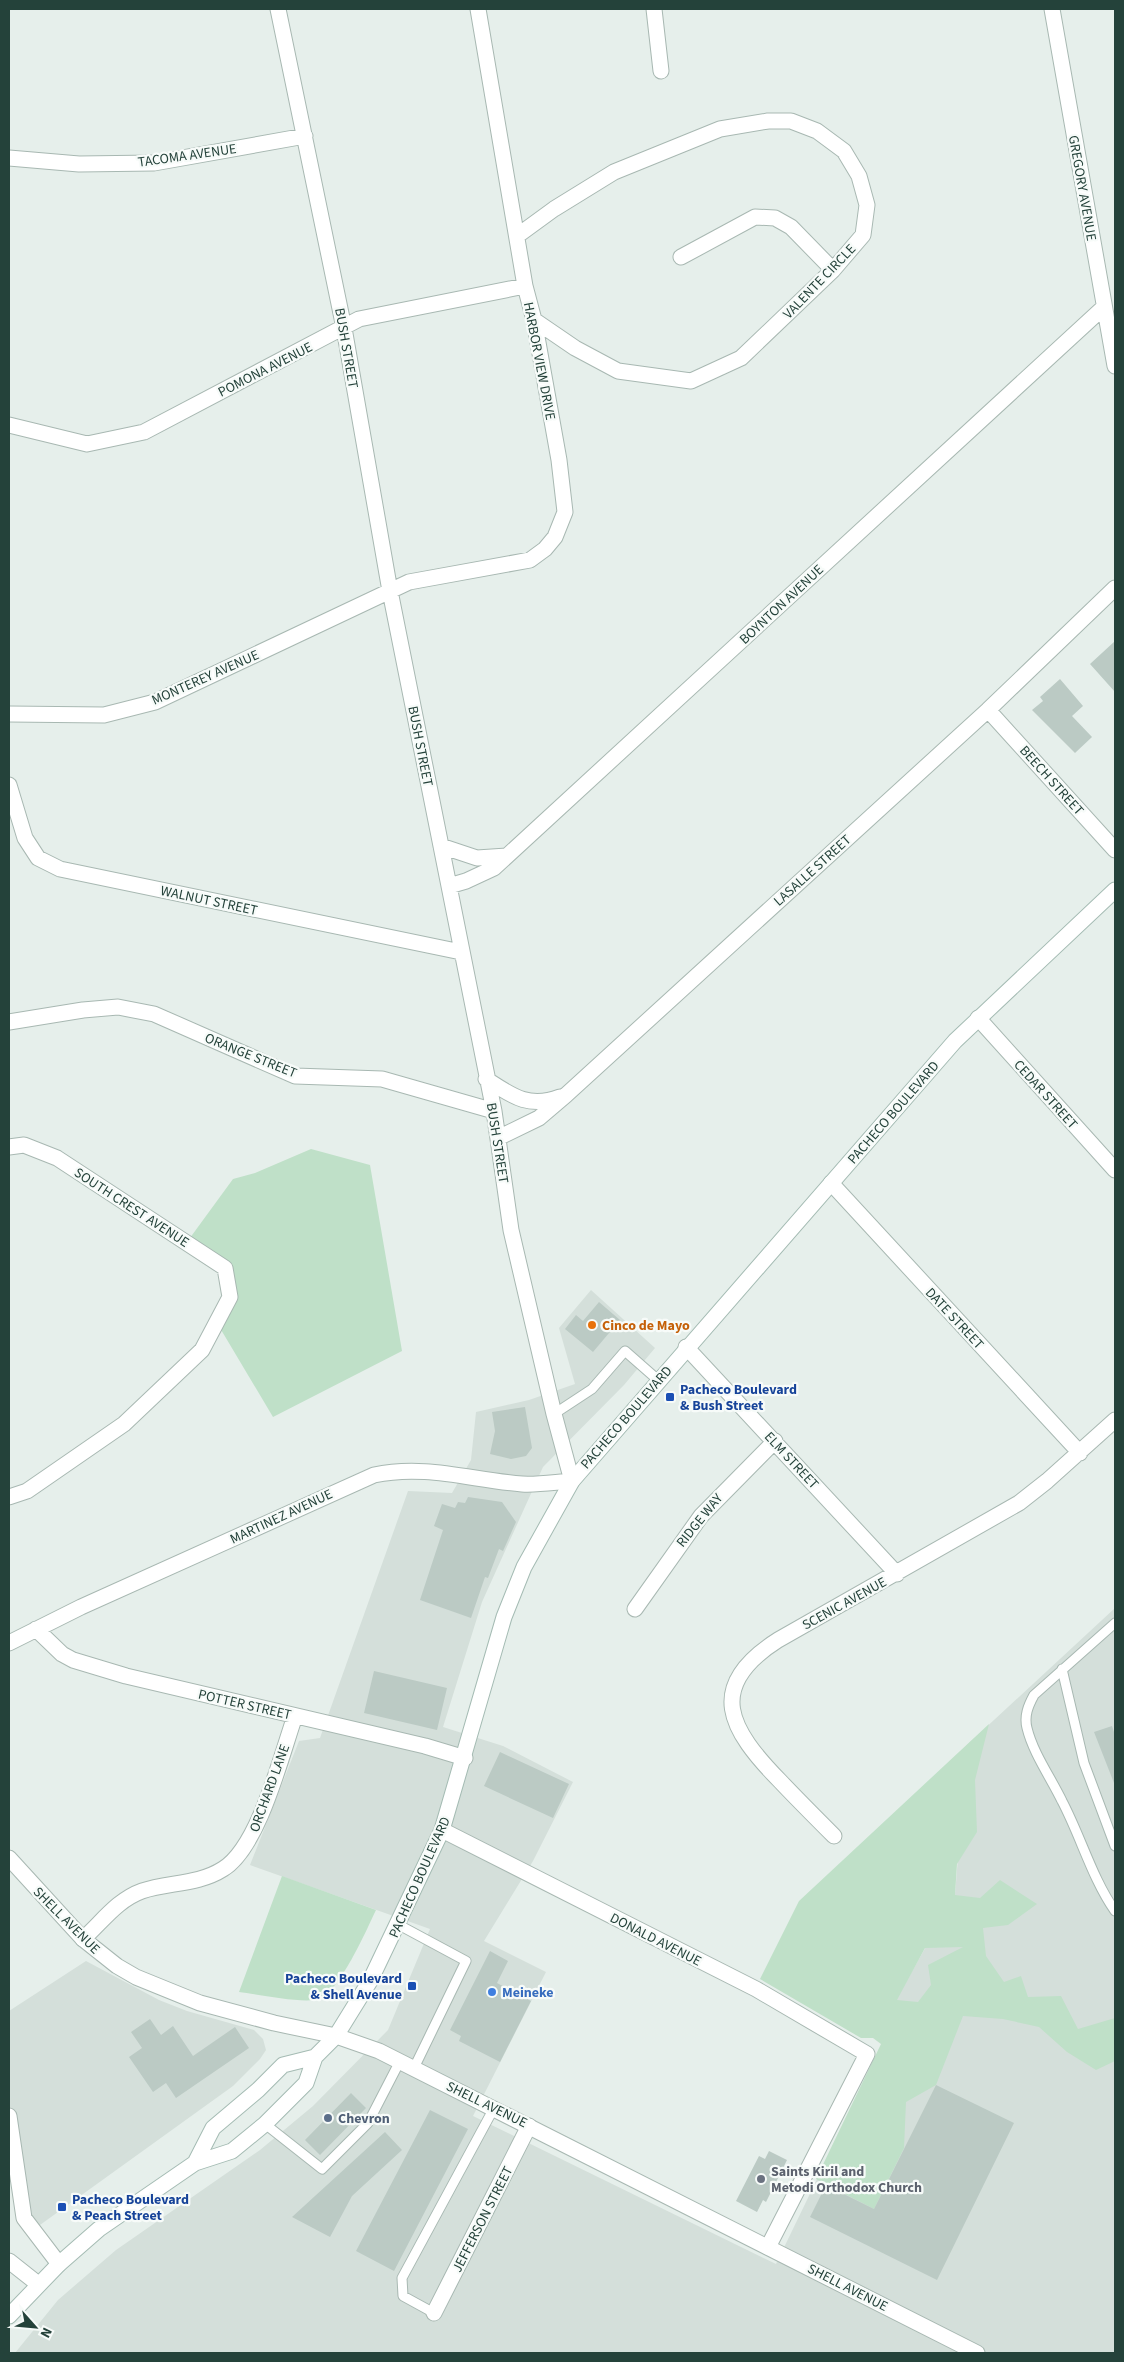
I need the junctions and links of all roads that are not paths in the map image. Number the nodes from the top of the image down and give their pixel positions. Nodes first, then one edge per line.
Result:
1 (278, 9) edge
2 (478, 9) edge
3 (654, 9) edge
4 (1052, 9) edge
5 (662, 72) dead end
6 (305, 136) junction
7 (9, 158) edge
8 (517, 236) junction
9 (681, 257) dead end
10 (833, 270) junction
11 (525, 286) junction
12 (1104, 307) junction
13 (534, 320) junction
14 (344, 328) junction
15 (1115, 366) edge
16 (9, 425) edge
17 (1115, 588) edge
18 (390, 591) junction
19 (988, 710) junction
20 (9, 714) edge
21 (9, 785) edge
22 (441, 846) junction
23 (1115, 850) edge
24 (507, 856) junction
25 (449, 886) junction
26 (1115, 890) edge
27 (461, 952) junction
28 (978, 1018) junction
29 (9, 1022) edge
30 (486, 1079) junction
31 (566, 1095) junction
32 (494, 1111) junction
33 (498, 1138) junction
34 (9, 1147) edge
35 (1115, 1170) edge
36 (831, 1183) junction
37 (686, 1347) junction
38 (658, 1380) junction
39 (554, 1414) junction
40 (1115, 1420) edge
41 (774, 1441) junction
42 (1080, 1453) junction
43 (572, 1481) junction
44 (9, 1497) edge
45 (897, 1574) junction
46 (635, 1609) dead end
47 (1115, 1623) edge
48 (36, 1629) junction
49 (9, 1642) edge
50 (1062, 1669) junction
51 (295, 1716) junction
52 (465, 1758) junction
53 (442, 1830) junction
54 (834, 1836) dead end
55 (1115, 1846) edge
56 (9, 1858) edge
57 (1115, 1911) edge
58 (399, 1925) junction
59 (83, 1939) junction
60 (336, 2036) junction
61 (316, 2057) junction
62 (400, 2061) junction
63 (414, 2068) junction
64 (494, 2108) junction
65 (9, 2116) edge
66 (265, 2124) junction
67 (529, 2126) junction
68 (195, 2163) junction
69 (768, 2247) junction
70 (9, 2261) edge
71 (59, 2264) junction
72 (38, 2284) junction
73 (434, 2313) joint
74 (9, 2316) edge
75 (977, 2353) edge

1 - 6 street, BUSH STREET
2 - 8 street, HARBOR VIEW DRIVE
3 - 5 street
4 - 12 street, GREGORY AVENUE
6 - 7 street, TACOMA AVENUE
6 - 14 street, BUSH STREET
8 - 10 street, VALENTE CIRCLE
8 - 11 street, HARBOR VIEW DRIVE
9 - 10 street
10 - 13 street, VALENTE CIRCLE
11 - 13 street, HARBOR VIEW DRIVE
11 - 14 street, POMONA AVENUE
12 - 15 street, GREGORY AVENUE
12 - 24 street, BOYNTON AVENUE
13 - 18 street, HARBOR VIEW DRIVE
14 - 16 street, POMONA AVENUE
14 - 18 street, BUSH STREET
17 - 19 street, LASALLE STREET
18 - 20 street, MONTEREY AVENUE
18 - 22 street, BUSH STREET
19 - 23 street, BEECH STREET
19 - 31 street, LASALLE STREET
21 - 27 street, WALNUT STREET
22 - 24 street
22 - 25 street, BUSH STREET
24 - 25 street, BOYNTON AVENUE
25 - 27 street, BUSH STREET
26 - 28 street, PACHECO BOULEVARD
27 - 30 street, BUSH STREET
28 - 35 street, CEDAR STREET
28 - 36 street, PACHECO BOULEVARD
29 - 32 street, ORANGE STREET
30 - 31 street
30 - 32 street, BUSH STREET
31 - 33 street, LASALLE STREET
32 - 33 street, BUSH STREET
33 - 39 street, BUSH STREET
34 - 44 street, SOUTH CREST AVENUE
36 - 37 street, PACHECO BOULEVARD
36 - 42 street, DATE STREET
37 - 38 street, PACHECO BOULEVARD
37 - 41 street, ELM STREET
38 - 39 lane
38 - 43 street, PACHECO BOULEVARD
39 - 43 street, BUSH STREET
40 - 42 street, SCENIC AVENUE
41 - 45 street, ELM STREET
41 - 46 street, RIDGE WAY
42 - 45 street, SCENIC AVENUE
43 - 48 street, MARTINEZ AVENUE
43 - 52 street, PACHECO BOULEVARD
45 - 54 street, SCENIC AVENUE
47 - 50 lane
48 - 49 street, MARTINEZ AVENUE
48 - 51 street, POTTER STREET
50 - 55 lane
50 - 57 lane
51 - 52 street, POTTER STREET
51 - 59 street, ORCHARD LANE
52 - 53 street, PACHECO BOULEVARD
53 - 58 street, PACHECO BOULEVARD
53 - 69 street, DONALD AVENUE
56 - 59 street, SHELL AVENUE
58 - 60 street, PACHECO BOULEVARD
58 - 63 lane
59 - 60 street, SHELL AVENUE
60 - 61 street, PACHECO BOULEVARD
60 - 62 street, SHELL AVENUE
61 - 66 street, PACHECO BOULEVARD
61 - 68 street, PACHECO BOULEVARD
62 - 63 street, SHELL AVENUE
62 - 66 lane
63 - 64 street, SHELL AVENUE
64 - 67 street, SHELL AVENUE
64 - 73 lane
65 - 71 street
66 - 68 street, PACHECO BOULEVARD
67 - 69 street, SHELL AVENUE
67 - 73 street, JEFFERSON STREET
68 - 71 street, PACHECO BOULEVARD
69 - 75 street, SHELL AVENUE
70 - 72 street
71 - 72 street, PACHECO BOULEVARD
72 - 74 street, PACHECO BOULEVARD

